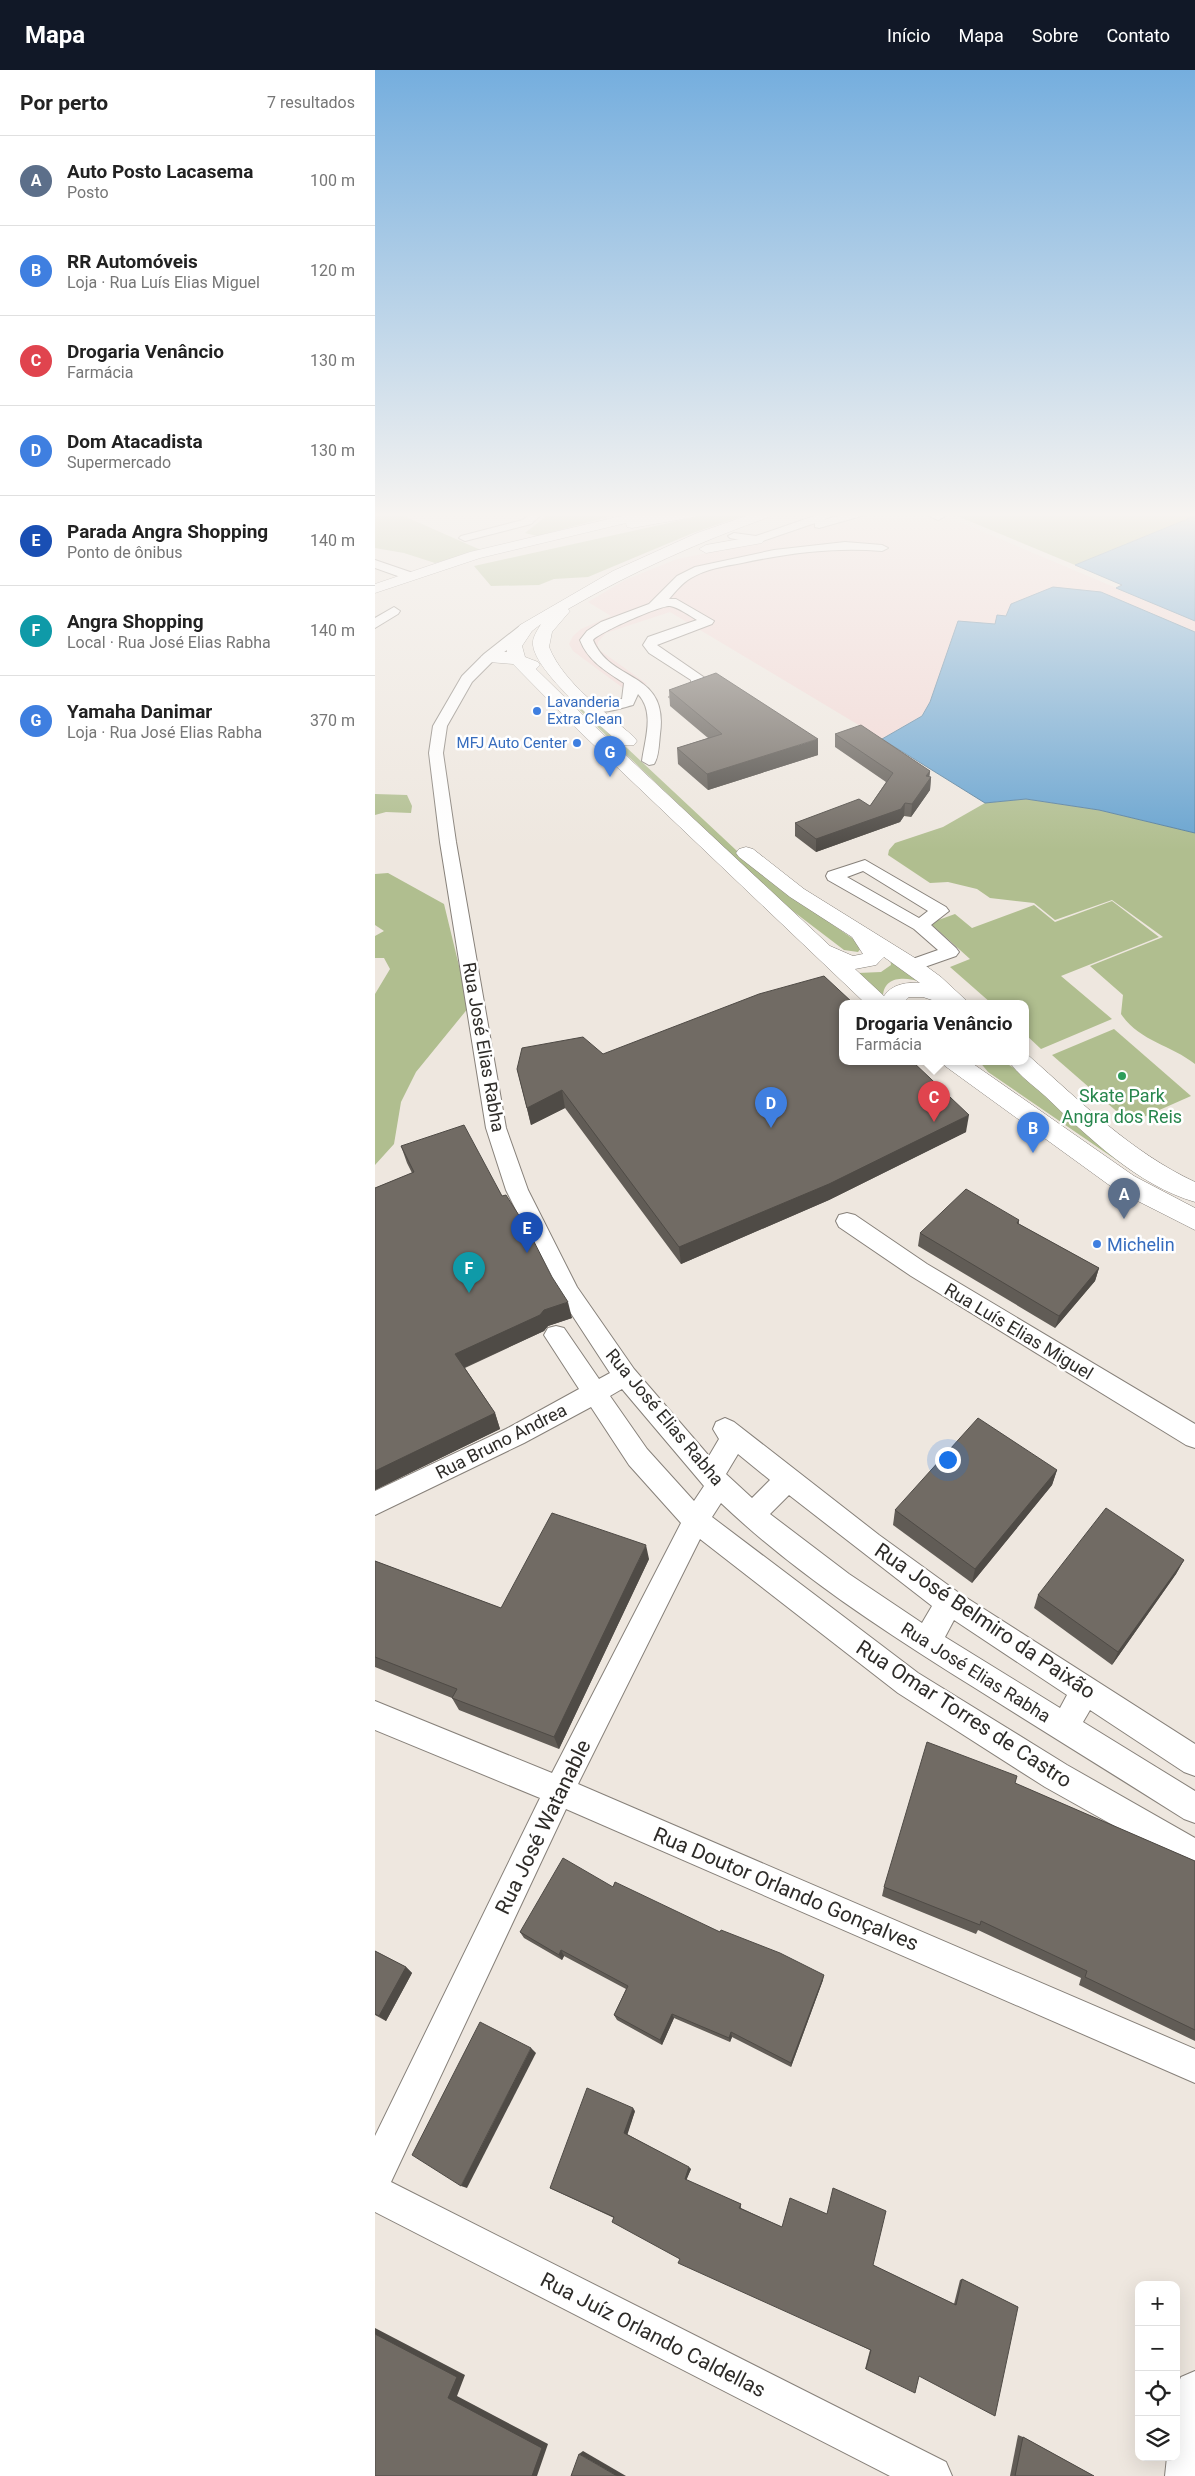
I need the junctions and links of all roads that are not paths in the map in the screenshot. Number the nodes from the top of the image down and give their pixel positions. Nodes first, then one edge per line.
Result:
1 (531, 625) edge
2 (549, 625) edge
3 (607, 625) edge
4 (696, 625) edge
5 (527, 628) junction
6 (489, 657) junction
7 (517, 659) junction
8 (631, 682) junction
9 (566, 683) junction
10 (663, 702) dead end
11 (592, 707) junction
12 (649, 761) junction
13 (663, 775) dead end
14 (736, 843) dead end
15 (919, 925) junction
16 (857, 930) junction
17 (816, 945) junction
18 (910, 966) junction
19 (875, 1000) edge
20 (893, 1000) edge
21 (951, 1000) edge
22 (954, 1000) edge
23 (959, 1065) edge
24 (1025, 1065) edge
25 (1195, 1193) edge
26 (1195, 1220) edge
27 (847, 1221) dead end
28 (556, 1336) dead end
29 (625, 1376) junction
30 (593, 1392) junction
31 (729, 1433) joint
32 (1195, 1437) edge
33 (788, 1479) junction
34 (715, 1480) junction
35 (375, 1504) edge
36 (752, 1515) junction
37 (696, 1520) junction
38 (949, 1602) junction
39 (927, 1642) junction
40 (1085, 1690) junction
41 (375, 1715) edge
42 (1065, 1727) junction
43 (1195, 1761) edge
44 (559, 1791) junction
45 (1195, 1808) edge
46 (1195, 1856) edge
47 (1195, 2066) edge
48 (375, 2175) edge
49 (375, 2193) edge
50 (1195, 2391) edge
51 (932, 2476) edge
52 (1185, 2476) edge

1 - 5 main road, Rua José Elias Rabha
2 - 9 main road
3 - 8 street
4 - 10 street
5 - 6 street, Rua José Elias Rabha
5 - 7 main road
6 - 7 main road
6 - 29 street, Rua José Elias Rabha
7 - 9 main road
7 - 17 main road
8 - 11 street
8 - 12 street
9 - 11 main road
11 - 12 main road
12 - 13 main road
14 - 16 main road
15 - 15 street
15 - 18 street
16 - 17 main road
16 - 18 main road
17 - 19 main road
18 - 22 main road
20 - 21 main road
23 - 26 main road
24 - 25 main road
27 - 32 street, Rua Luís Elias Miguel
28 - 30 street, Rua Omar Torres de Castro
29 - 30 street, Rua Bruno Andrea
29 - 34 street, Rua José Elias Rabha
30 - 35 street, Rua Bruno Andrea
30 - 37 street, Rua Omar Torres de Castro
31 - 33 street, Rua José Belmiro da Paixão
31 - 34 street, Rua José Watanable
33 - 36 street
33 - 38 street, Rua José Belmiro da Paixão
34 - 36 street, Rua José Elias Rabha
34 - 37 street, Rua José Watanable
36 - 39 street, Rua José Elias Rabha
37 - 44 street, Rua José Watanable
37 - 46 street, Rua Omar Torres de Castro
38 - 39 street
38 - 40 street, Rua José Belmiro da Paixão
39 - 42 street, Rua José Elias Rabha
40 - 42 street
40 - 43 street, Rua José Belmiro da Paixão
41 - 44 street, Rua Doutor Orlando Gonçalves
42 - 45 street, Rua José Elias Rabha
44 - 47 street, Rua Doutor Orlando Gonçalves
44 - 48 street, Rua José Watanable
49 - 51 street, Rua Juíz Orlando Caldellas
50 - 52 street

